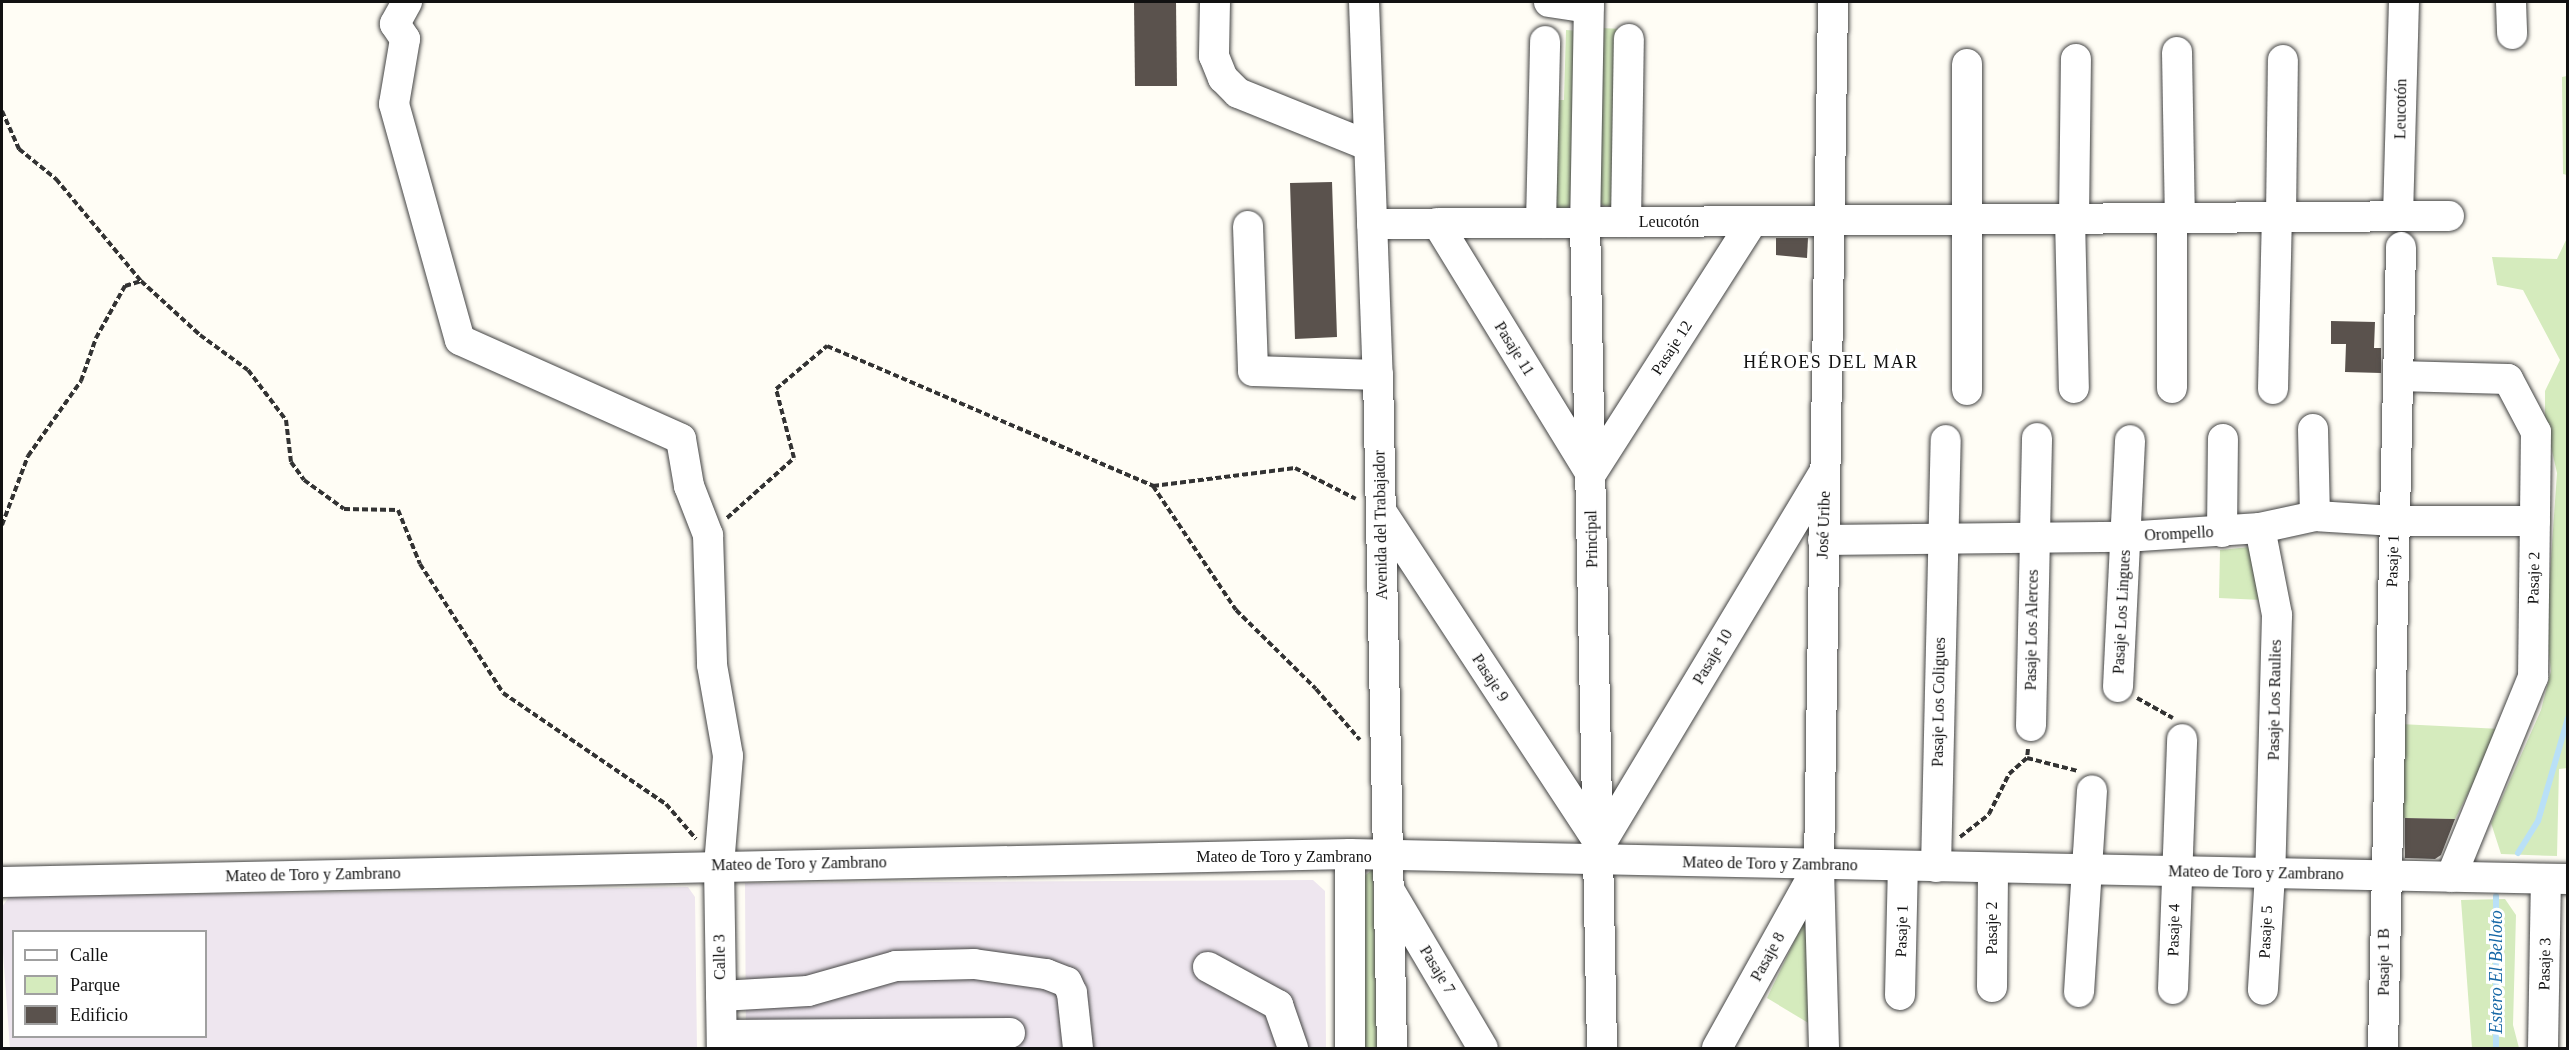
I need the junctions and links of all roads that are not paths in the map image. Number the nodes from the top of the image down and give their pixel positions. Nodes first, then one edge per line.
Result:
1 (407, 2) edge
2 (1215, 2) edge
3 (1364, 2) edge
4 (1549, 2) edge
5 (1812, 2) edge
6 (1833, 2) edge
7 (2404, 2) edge
8 (2511, 2) edge
9 (1588, 13) edge
10 (2512, 34) dead end
11 (1629, 39) dead end
12 (1545, 41) dead end
13 (1832, 42) junction
14 (2177, 52) dead end
15 (2076, 59) dead end
16 (2283, 60) dead end
17 (1967, 64) dead end
18 (1367, 145) junction
19 (2398, 216) junction
20 (2449, 216) dead end
21 (2279, 217) junction
22 (2072, 218) junction
23 (2176, 218) junction
24 (1967, 219) junction
25 (1829, 220) junction
26 (1753, 221) junction
27 (1585, 222) junction
28 (1626, 222) junction
29 (1541, 223) junction
30 (1372, 224) junction
31 (1437, 224) junction
32 (1248, 226) dead end
33 (2401, 246) dead end
34 (1378, 375) junction
35 (2398, 376) junction
36 (2074, 388) dead end
37 (2172, 388) dead end
38 (2273, 388) dead end
39 (1967, 390) dead end
40 (2313, 429) dead end
41 (2037, 438) dead end
42 (2223, 439) dead end
43 (1946, 440) dead end
44 (2130, 440) dead end
45 (1825, 470) junction
46 (1591, 474) junction
47 (1381, 512) junction
48 (2315, 516) junction
49 (2395, 521) junction
50 (2535, 521) junction
51 (2260, 528) junction
52 (2222, 531) junction
53 (2033, 535) junction
54 (1942, 537) junction
55 (2125, 537) junction
56 (1822, 540) junction
57 (2118, 687) road end
58 (2031, 726) road end
59 (2182, 740) road end
60 (2092, 790) road end
61 (1600, 853) junction
62 (1350, 854) junction
63 (1936, 854) junction
64 (1389, 858) junction
65 (719, 865) junction
66 (1819, 865) junction
67 (1903, 867) junction
68 (1993, 868) junction
69 (2085, 870) junction
70 (2177, 872) junction
71 (2271, 874) junction
72 (2384, 876) junction
73 (2451, 877) junction
74 (2557, 879) edge
75 (2, 882) edge
76 (1390, 891) junction
77 (1208, 967) dead end
78 (1992, 987) dead end
79 (2173, 989) dead end
80 (2263, 990) dead end
81 (2079, 992) dead end
82 (1900, 995) dead end
83 (721, 996) junction
84 (1010, 1033) dead end
85 (798, 1041) edge
86 (722, 1042) edge
87 (1078, 1048) edge
88 (1293, 1048) edge
89 (1350, 1048) edge
90 (1392, 1048) edge
91 (1483, 1048) edge
92 (1602, 1048) edge
93 (1717, 1048) edge
94 (1824, 1048) edge
95 (2383, 1048) edge
96 (2543, 1048) edge

1 - 65 street, Calle 3
2 - 18 street
3 - 18 street, Avenida del Trabajador
4 - 9 street
5 - 13 street
6 - 13 street, José Uribe
7 - 19 street, Leucotón
8 - 10 street
9 - 27 street, Principal
11 - 28 street
12 - 29 street
13 - 25 street, José Uribe
14 - 23 street
15 - 22 street
16 - 21 street
17 - 24 street
18 - 30 street, Avenida del Trabajador
19 - 20 street, Leucotón
19 - 21 street, Leucotón
21 - 23 street, Leucotón
21 - 38 street
22 - 23 street, Leucotón
22 - 24 street, Leucotón
22 - 36 street
23 - 37 street
24 - 25 street, Leucotón
24 - 39 street
25 - 26 street, Leucotón
25 - 45 street, José Uribe
26 - 28 street, Leucotón
26 - 46 street, Pasaje 12
27 - 28 street, Leucotón
27 - 29 street, Leucotón
27 - 46 street, Principal
29 - 31 street, Leucotón
30 - 31 street, Leucotón
30 - 34 street, Avenida del Trabajador
31 - 46 street, Pasaje 11
32 - 34 street
33 - 35 street, Pasaje 1
34 - 47 street, Avenida del Trabajador
35 - 49 street, Pasaje 1
35 - 50 street, Pasaje 2
40 - 48 street
41 - 53 street, Pasaje Los Alerces
42 - 52 street
43 - 54 street, Pasaje Los Coligues
44 - 55 street, Pasaje Los Lingues
45 - 56 street, José Uribe
45 - 61 street, Pasaje 10
46 - 61 street, Principal
47 - 61 street, Pasaje 9
47 - 64 street, Avenida del Trabajador
48 - 49 street, Orompello
48 - 51 street, Orompello
49 - 50 street, Orompello
49 - 72 street, Pasaje 1
50 - 73 street, Pasaje 2
51 - 52 street, Orompello
51 - 71 street, Pasaje Los Raulies
52 - 55 street, Orompello
53 - 54 street, Orompello
53 - 55 street, Orompello
53 - 58 street, Pasaje Los Alerces
54 - 56 street, Orompello
54 - 63 street, Pasaje Los Coligues
55 - 57 street, Pasaje Los Lingues
56 - 66 street, José Uribe
59 - 70 street, Pasaje 4
60 - 69 street
61 - 64 street, Mateo de Toro y Zambrano
61 - 66 street, Mateo de Toro y Zambrano
61 - 92 street, Principal
62 - 64 street, Mateo de Toro y Zambrano
62 - 65 street, Mateo de Toro y Zambrano
62 - 89 street
63 - 67 street, Mateo de Toro y Zambrano
63 - 68 street, Mateo de Toro y Zambrano
64 - 76 street, Avenida del Trabajador
65 - 75 street, Mateo de Toro y Zambrano
65 - 83 street, Calle 3
66 - 67 street, Mateo de Toro y Zambrano
66 - 93 street, Pasaje 8
66 - 94 street, José Uribe
67 - 82 street, Pasaje 1
68 - 69 street, Mateo de Toro y Zambrano
68 - 78 street, Pasaje 2
69 - 70 street, Mateo de Toro y Zambrano
69 - 81 street
70 - 71 street, Mateo de Toro y Zambrano
70 - 79 street, Pasaje 4
71 - 72 street, Mateo de Toro y Zambrano
71 - 80 street, Pasaje 5
72 - 73 street, Mateo de Toro y Zambrano
72 - 95 street, Pasaje 1 B
73 - 74 street, Mateo de Toro y Zambrano
74 - 96 street, Pasaje 3
76 - 90 street, Avenida del Trabajador
76 - 91 street, Pasaje 7
77 - 88 street
83 - 86 street, Calle 3
83 - 87 street
84 - 85 street
85 - 86 street

